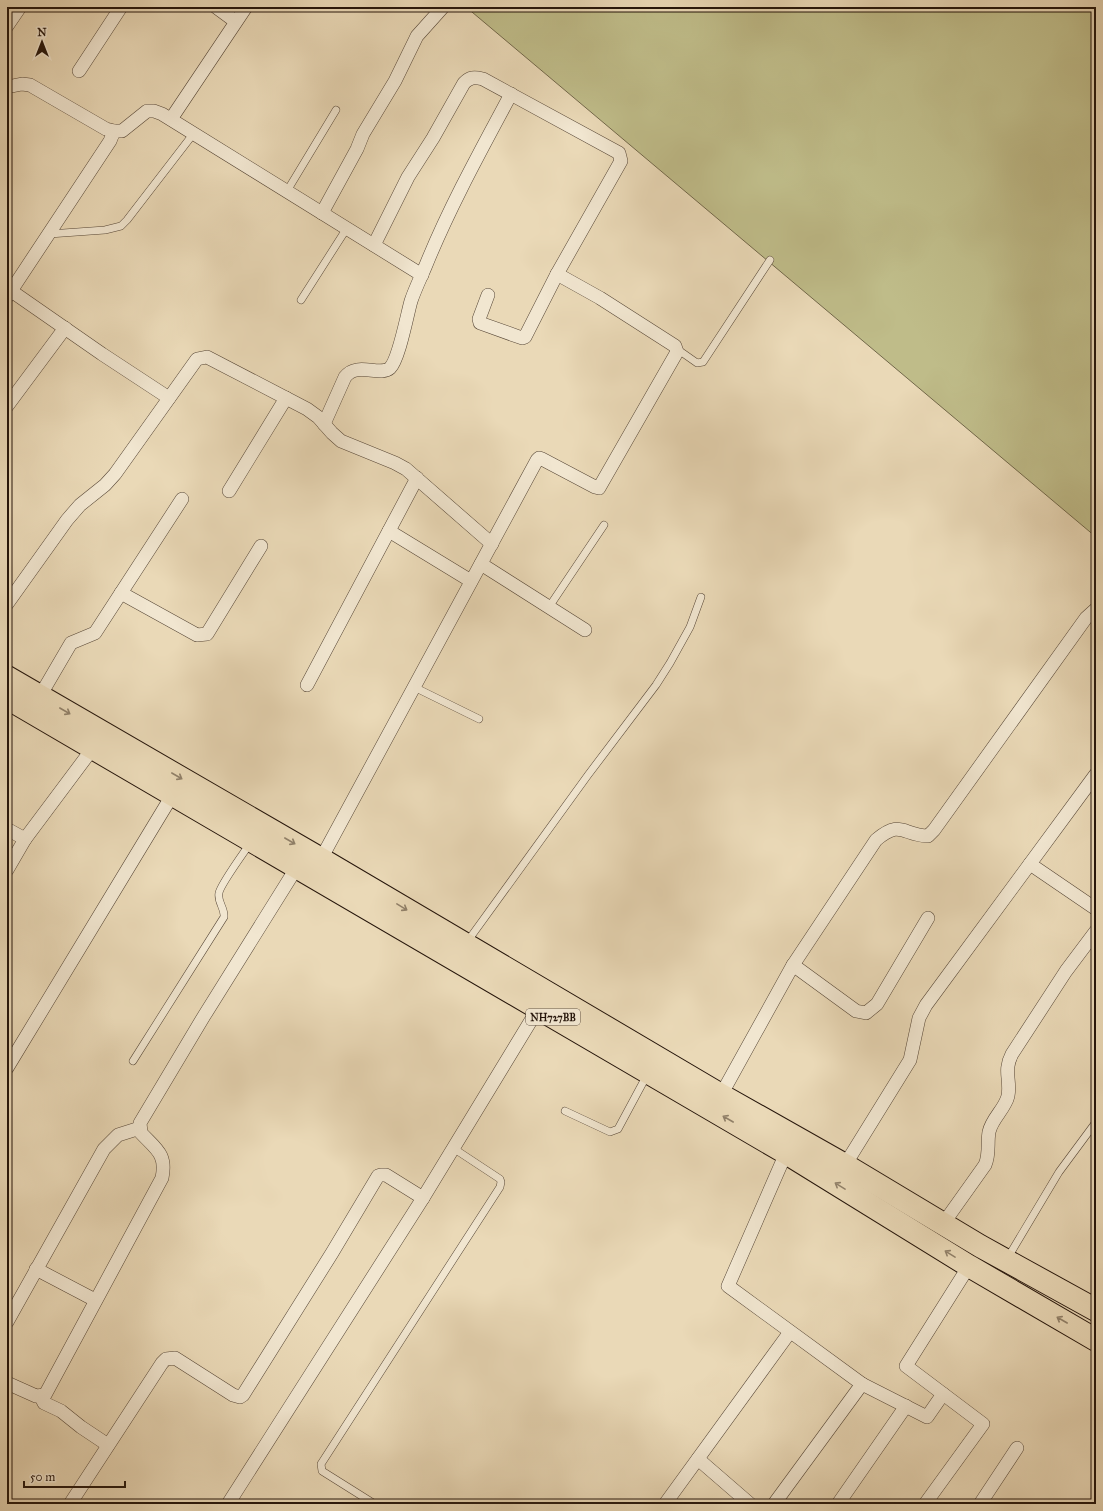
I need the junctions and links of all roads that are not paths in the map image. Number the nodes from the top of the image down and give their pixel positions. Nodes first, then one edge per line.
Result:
1 (20, 7) edge
2 (121, 7) edge
3 (216, 7) edge
4 (246, 7) edge
5 (443, 7) edge
6 (235, 21) junction
7 (7, 26) edge
8 (79, 71) dead end
9 (7, 87) edge
10 (511, 94) junction
11 (336, 110) dead end
12 (171, 119) junction
13 (114, 132) junction
14 (194, 133) junction
15 (287, 191) junction
16 (322, 213) junction
17 (348, 228) junction
18 (49, 234) junction
19 (374, 245) junction
20 (770, 260) dead end
21 (557, 274) junction
22 (422, 275) junction
23 (8, 292) edge
24 (488, 296) dead end
25 (301, 300) dead end
26 (65, 328) junction
27 (677, 349) junction
28 (169, 398) junction
29 (286, 398) junction
30 (7, 406) edge
31 (324, 424) junction
32 (417, 478) junction
33 (229, 491) dead end
34 (182, 499) dead end
35 (604, 525) dead end
36 (389, 531) junction
37 (492, 544) junction
38 (261, 546) dead end
39 (481, 564) junction
40 (471, 581) junction
41 (121, 593) junction
42 (701, 596) dead end
43 (7, 604) edge
44 (549, 607) junction
45 (1096, 609) edge
46 (585, 630) dead end
47 (7, 677) edge
48 (307, 685) dead end
49 (414, 687) junction
50 (40, 696) junction
51 (7, 698) edge
52 (479, 720) dead end
53 (93, 748) junction
54 (1096, 774) edge
55 (173, 794) junction
56 (7, 829) edge
57 (25, 839) junction
58 (252, 840) junction
59 (321, 859) junction
60 (1030, 864) junction
61 (297, 867) junction
62 (7, 870) edge
63 (1096, 909) edge
64 (928, 918) dead end
65 (1096, 931) edge
66 (466, 944) junction
67 (792, 965) junction
68 (543, 1001) junction
69 (133, 1061) dead end
70 (7, 1068) edge
71 (648, 1073) junction
72 (721, 1095) junction
73 (565, 1110) dead end
74 (1096, 1122) edge
75 (140, 1128) junction
76 (453, 1148) junction
77 (786, 1153) junction
78 (845, 1165) junction
79 (423, 1198) junction
80 (943, 1224) junction
81 (1007, 1260) junction
82 (969, 1266) junction
83 (36, 1269) junction
84 (95, 1300) junction
85 (1096, 1310) edge
86 (7, 1322) edge
87 (790, 1332) junction
88 (1096, 1340) edge
89 (7, 1383) edge
90 (862, 1384) junction
91 (943, 1394) junction
92 (41, 1397) junction
93 (906, 1406) junction
94 (108, 1445) junction
95 (1017, 1448) dead end
96 (698, 1459) junction
97 (373, 1503) edge
98 (70, 1504) edge
99 (228, 1504) edge
100 (665, 1504) edge
101 (750, 1504) edge
102 (774, 1504) edge
103 (838, 1504) edge
104 (925, 1504) edge
105 (980, 1504) edge

1 - 7 street
2 - 8 street
3 - 6 street
4 - 6 street
5 - 16 street
6 - 12 street
9 - 13 street
10 - 19 street
10 - 21 street
10 - 22 street
11 - 15 lane
12 - 13 street
12 - 14 street
13 - 18 street
14 - 15 street
14 - 18 lane
15 - 16 street
16 - 17 street
17 - 19 street
17 - 25 lane
18 - 23 street
19 - 22 street
20 - 27 lane
21 - 24 street
21 - 27 street
22 - 31 street
23 - 26 street
26 - 28 street
26 - 30 street
27 - 37 street
28 - 29 street
28 - 43 street
29 - 31 street
29 - 33 street
31 - 32 street
32 - 36 street
32 - 37 street
34 - 41 street
35 - 44 lane
36 - 40 street
36 - 48 street
37 - 39 street
38 - 41 street
39 - 40 street
39 - 44 street
40 - 49 street
41 - 50 street
42 - 66 lane
44 - 46 street
45 - 67 street
47 - 50 highway, NH727BB
49 - 52 lane
49 - 59 street
50 -> 59 highway, NH727BB
51 - 53 highway, NH727BB
53 - 55 highway, NH727BB
53 - 57 street
54 - 60 street
55 - 58 highway, NH727BB
55 - 70 street
56 - 57 street
57 - 62 street
58 - 61 highway, NH727BB
58 - 69 lane
59 -> 66 highway, NH727BB
60 - 63 street
60 - 78 street
61 - 68 highway, NH727BB
61 - 75 street
64 - 67 street
65 - 80 street
66 - 68 highway, NH727BB
67 - 72 street
68 - 71 highway, NH727BB
68 - 72 highway, NH727BB
68 - 76 street
71 - 73 lane
77 -> 71 highway, NH727BB
72 - 78 highway, NH727BB
74 - 81 lane
75 - 83 street
75 - 84 street
76 - 79 street
76 - 97 lane
82 -> 77 highway, NH727BB
77 - 87 street
78 - 80 highway, NH727BB
79 - 94 street
79 - 99 street
80 - 81 highway, NH727BB
81 - 85 highway, NH727BB
88 -> 82 highway, NH727BB
82 - 91 street
83 - 84 street
83 - 86 street
84 - 92 street
87 - 90 street
87 - 96 street
89 - 92 street
90 - 93 street
90 - 102 street
91 - 93 street
91 - 104 street
92 - 94 street
93 - 103 street
94 - 98 street
95 - 105 street
96 - 100 street
96 - 101 street

